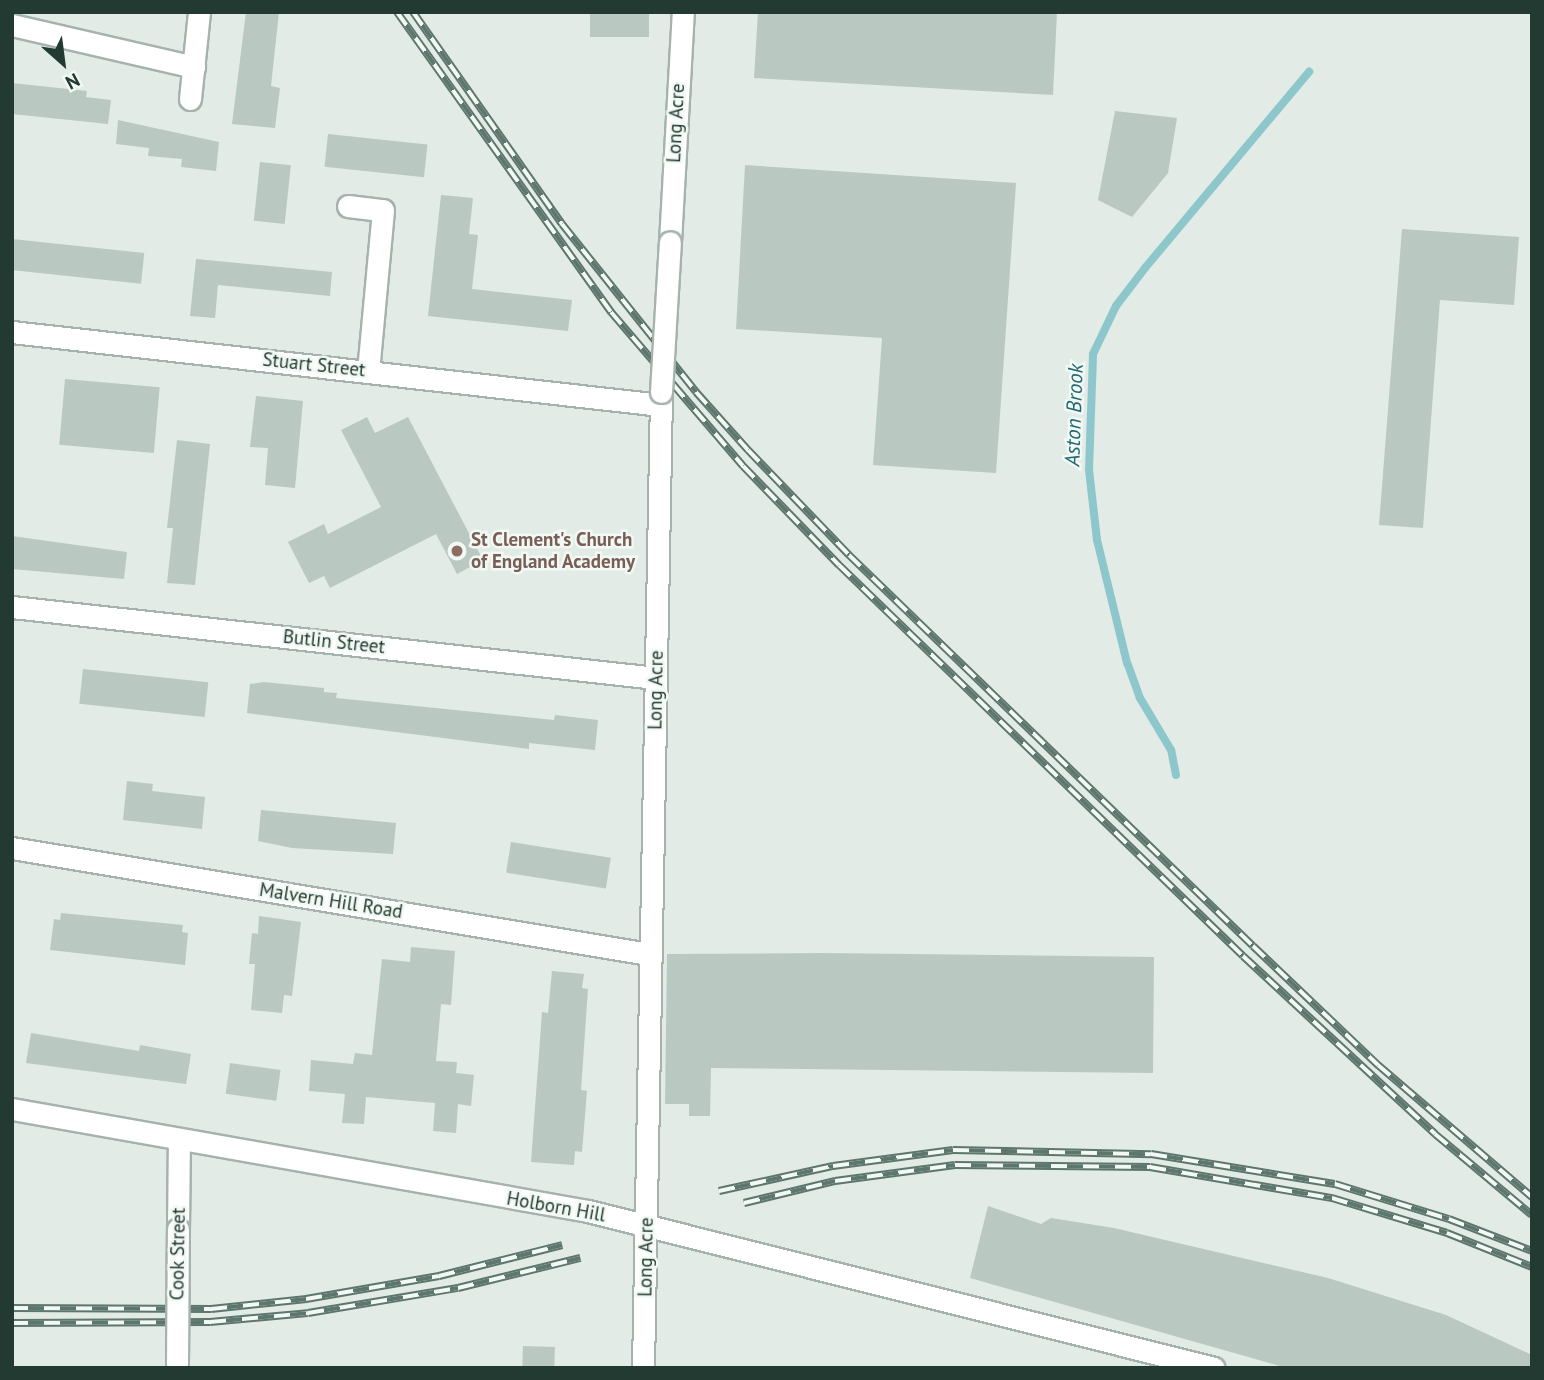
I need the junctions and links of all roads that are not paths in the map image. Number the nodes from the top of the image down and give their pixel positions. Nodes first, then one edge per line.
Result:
1 (199, 12) edge
2 (682, 12) edge
3 (12, 25) edge
4 (194, 67) junction
5 (190, 99) dead end
6 (348, 206) dead end
7 (12, 332) edge
8 (368, 370) junction
9 (661, 399) junction
10 (12, 607) edge
11 (656, 678) junction
12 (12, 848) edge
13 (649, 954) junction
14 (12, 1109) edge
15 (179, 1140) junction
16 (647, 1225) junction
17 (176, 1366) edge
18 (643, 1368) edge
19 (1214, 1368) edge

1 - 4 street
2 - 9 street, Long Acre, bridge
3 - 4 street
4 - 5 street
6 - 8 street
7 - 8 street, Stuart Street
8 - 9 street, Stuart Street
9 - 11 street, Long Acre
10 - 11 street, Butlin Street
11 - 13 street, Long Acre
12 - 13 street, Malvern Hill Road
13 - 16 street, Long Acre
14 - 15 street, Holborn Hill
15 - 16 street, Holborn Hill
15 - 17 street, Cook Street, bridge
16 - 18 street, Long Acre
16 - 19 street, Holborn Hill

